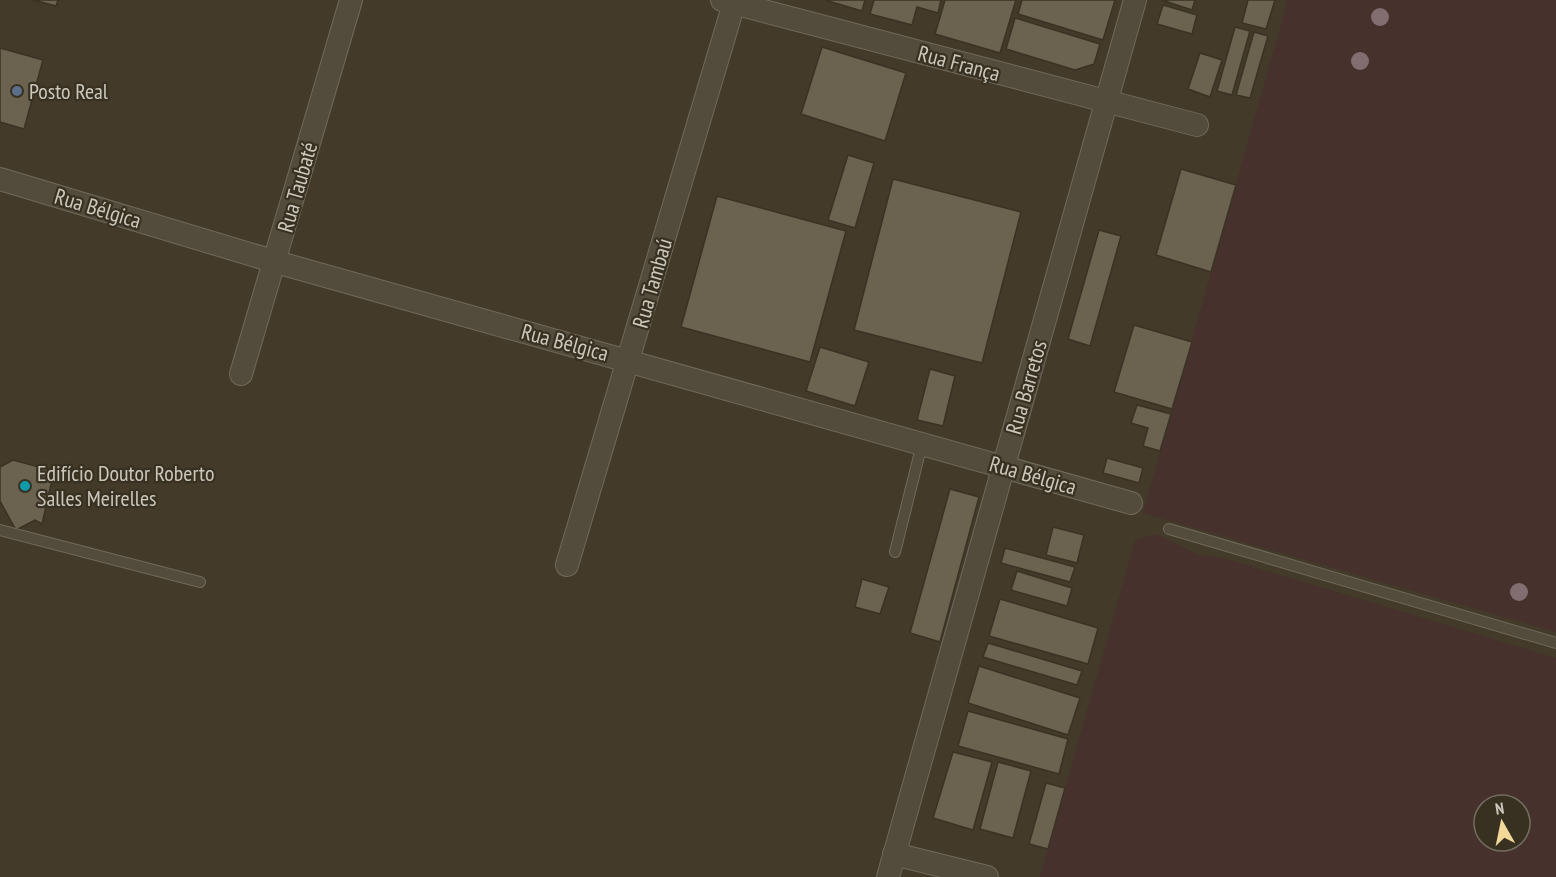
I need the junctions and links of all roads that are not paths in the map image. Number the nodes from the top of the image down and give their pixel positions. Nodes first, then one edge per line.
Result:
1 (351, 0) edge
2 (1135, 0) edge
3 (730, 1) edge
4 (1106, 102) junction
5 (1197, 125) dead end
6 (0, 179) edge
7 (276, 262) junction
8 (630, 360) junction
9 (241, 374) dead end
10 (922, 444) junction
11 (1004, 467) junction
12 (1131, 503) dead end
13 (1169, 529) dead end
14 (0, 530) edge
15 (895, 552) dead end
16 (567, 565) dead end
17 (201, 582) dead end
18 (1556, 643) edge
19 (894, 854) junction
20 (888, 877) edge
21 (987, 877) edge

1 - 7 street, Rua Taubaté
2 - 4 street, Rua Barretos
3 - 4 street, Rua França
3 - 8 street, Rua Tambaú
4 - 5 street, Rua França
4 - 11 street, Rua Barretos
6 - 7 street, Rua Bélgica
7 - 8 street, Rua Bélgica
7 - 9 street, Rua Taubaté
8 - 10 street, Rua Bélgica
8 - 16 street, Rua Tambaú
10 - 11 street, Rua Bélgica
10 - 15 lane
11 - 12 street, Rua Bélgica
11 - 19 street, Rua Barretos
13 - 18 lane
14 - 17 lane
19 - 20 street, Rua Barretos
19 - 21 street

